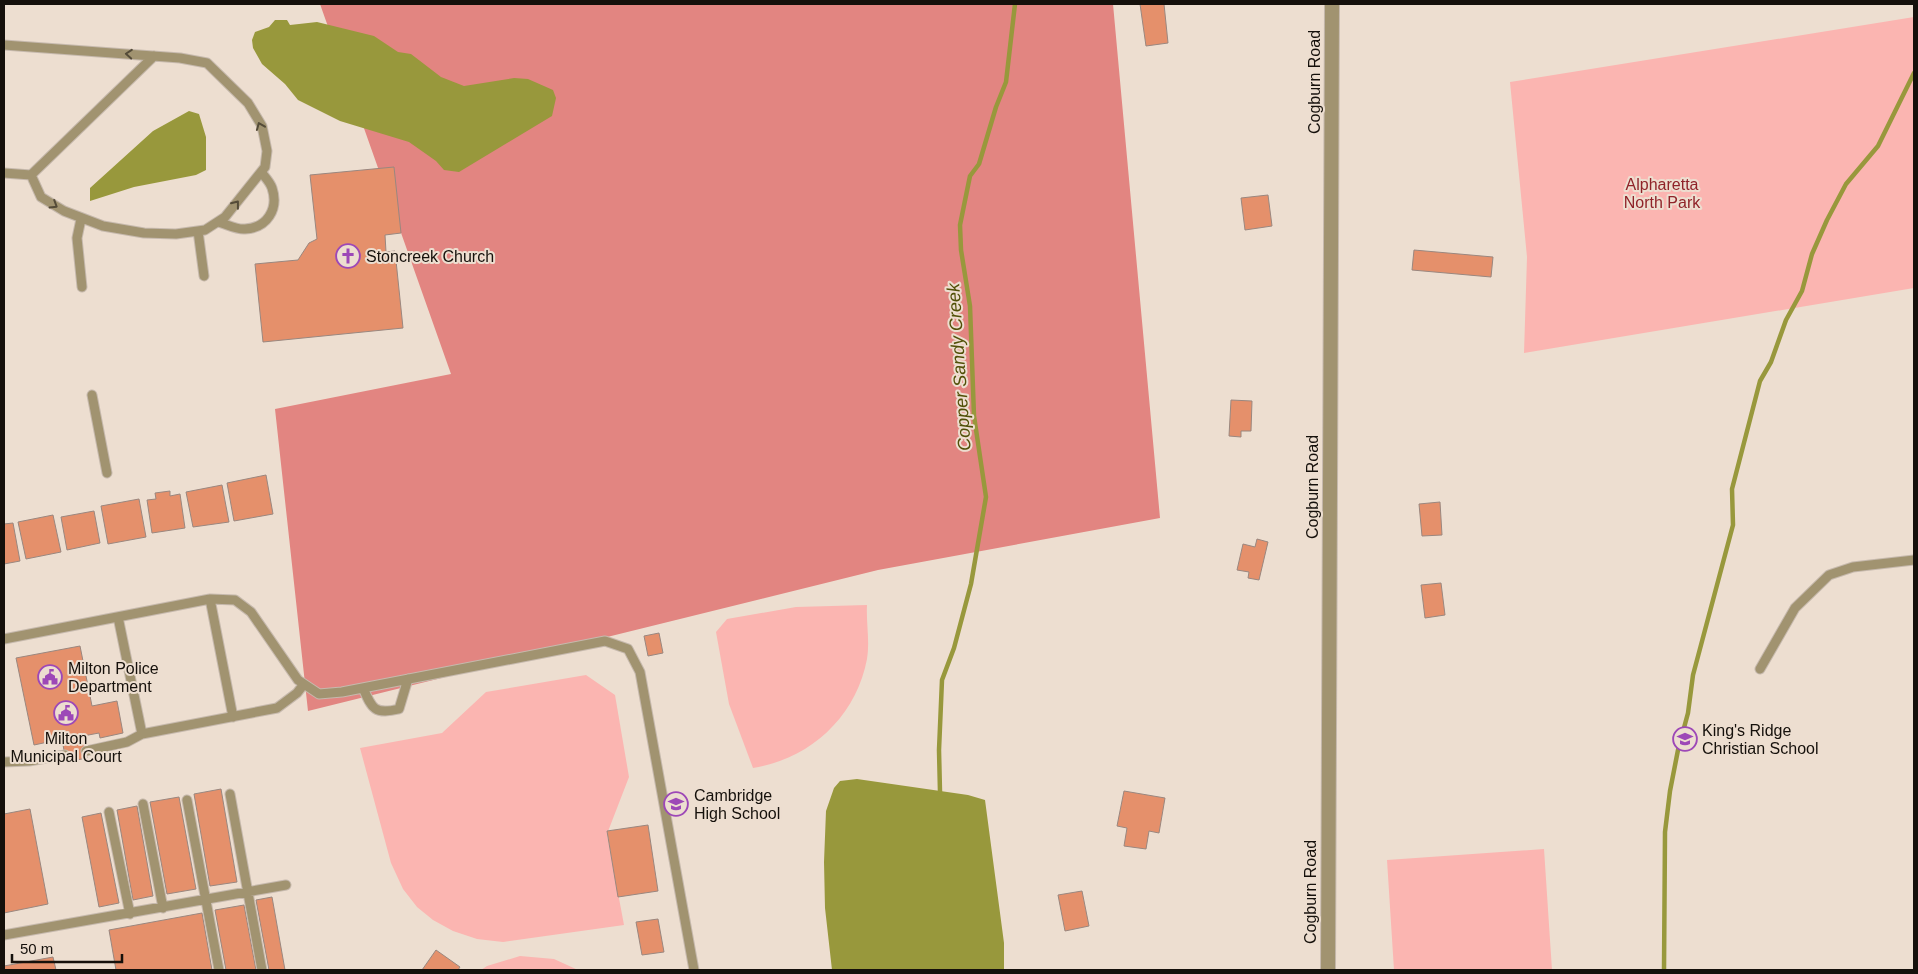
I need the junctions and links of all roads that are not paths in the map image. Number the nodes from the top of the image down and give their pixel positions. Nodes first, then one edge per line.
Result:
1 (1332, 4) edge
2 (4, 44) edge
3 (154, 56) junction
4 (4, 172) edge
5 (261, 172) junction
6 (31, 175) junction
7 (81, 219) junction
8 (218, 222) junction
9 (198, 231) junction
10 (204, 276) dead end
11 (82, 287) dead end
12 (92, 395) dead end
13 (107, 473) dead end
14 (1914, 560) edge
15 (210, 600) junction
16 (118, 617) junction
17 (4, 639) edge
18 (1760, 669) dead end
19 (408, 679) junction
20 (304, 684) junction
21 (363, 688) junction
22 (233, 717) junction
23 (142, 734) junction
24 (86, 750) dead end
25 (65, 755) dead end
26 (4, 762) edge
27 (230, 794) dead end
28 (187, 800) dead end
29 (143, 804) dead end
30 (109, 812) dead end
31 (286, 885) dead end
32 (248, 893) junction
33 (207, 900) junction
34 (163, 908) junction
35 (130, 914) junction
36 (4, 935) edge
37 (218, 970) edge
38 (262, 970) edge
39 (694, 970) edge
40 (1328, 970) edge

1 - 40 street, Cogburn Road
3 -> 2 lane
5 -> 3 lane
3 - 6 lane
4 - 6 lane
8 -> 5 lane
5 - 8 lane
6 -> 7 lane
7 - 9 lane
7 - 11 lane
8 - 9 lane
9 - 10 lane
12 - 13 lane
14 - 18 lane
15 - 16 lane
15 - 20 lane
15 - 22 lane
16 - 17 lane
16 - 23 lane
19 - 21 lane
19 - 21 lane
19 - 39 lane
20 - 21 lane
20 - 22 lane
22 - 23 lane
23 - 24 lane
25 - 26 lane
27 - 32 lane
28 - 33 lane
29 - 34 lane
30 - 35 lane
31 - 32 lane
32 - 33 lane
32 - 38 lane
33 - 34 lane
33 - 37 lane
34 - 35 lane
35 - 36 lane

